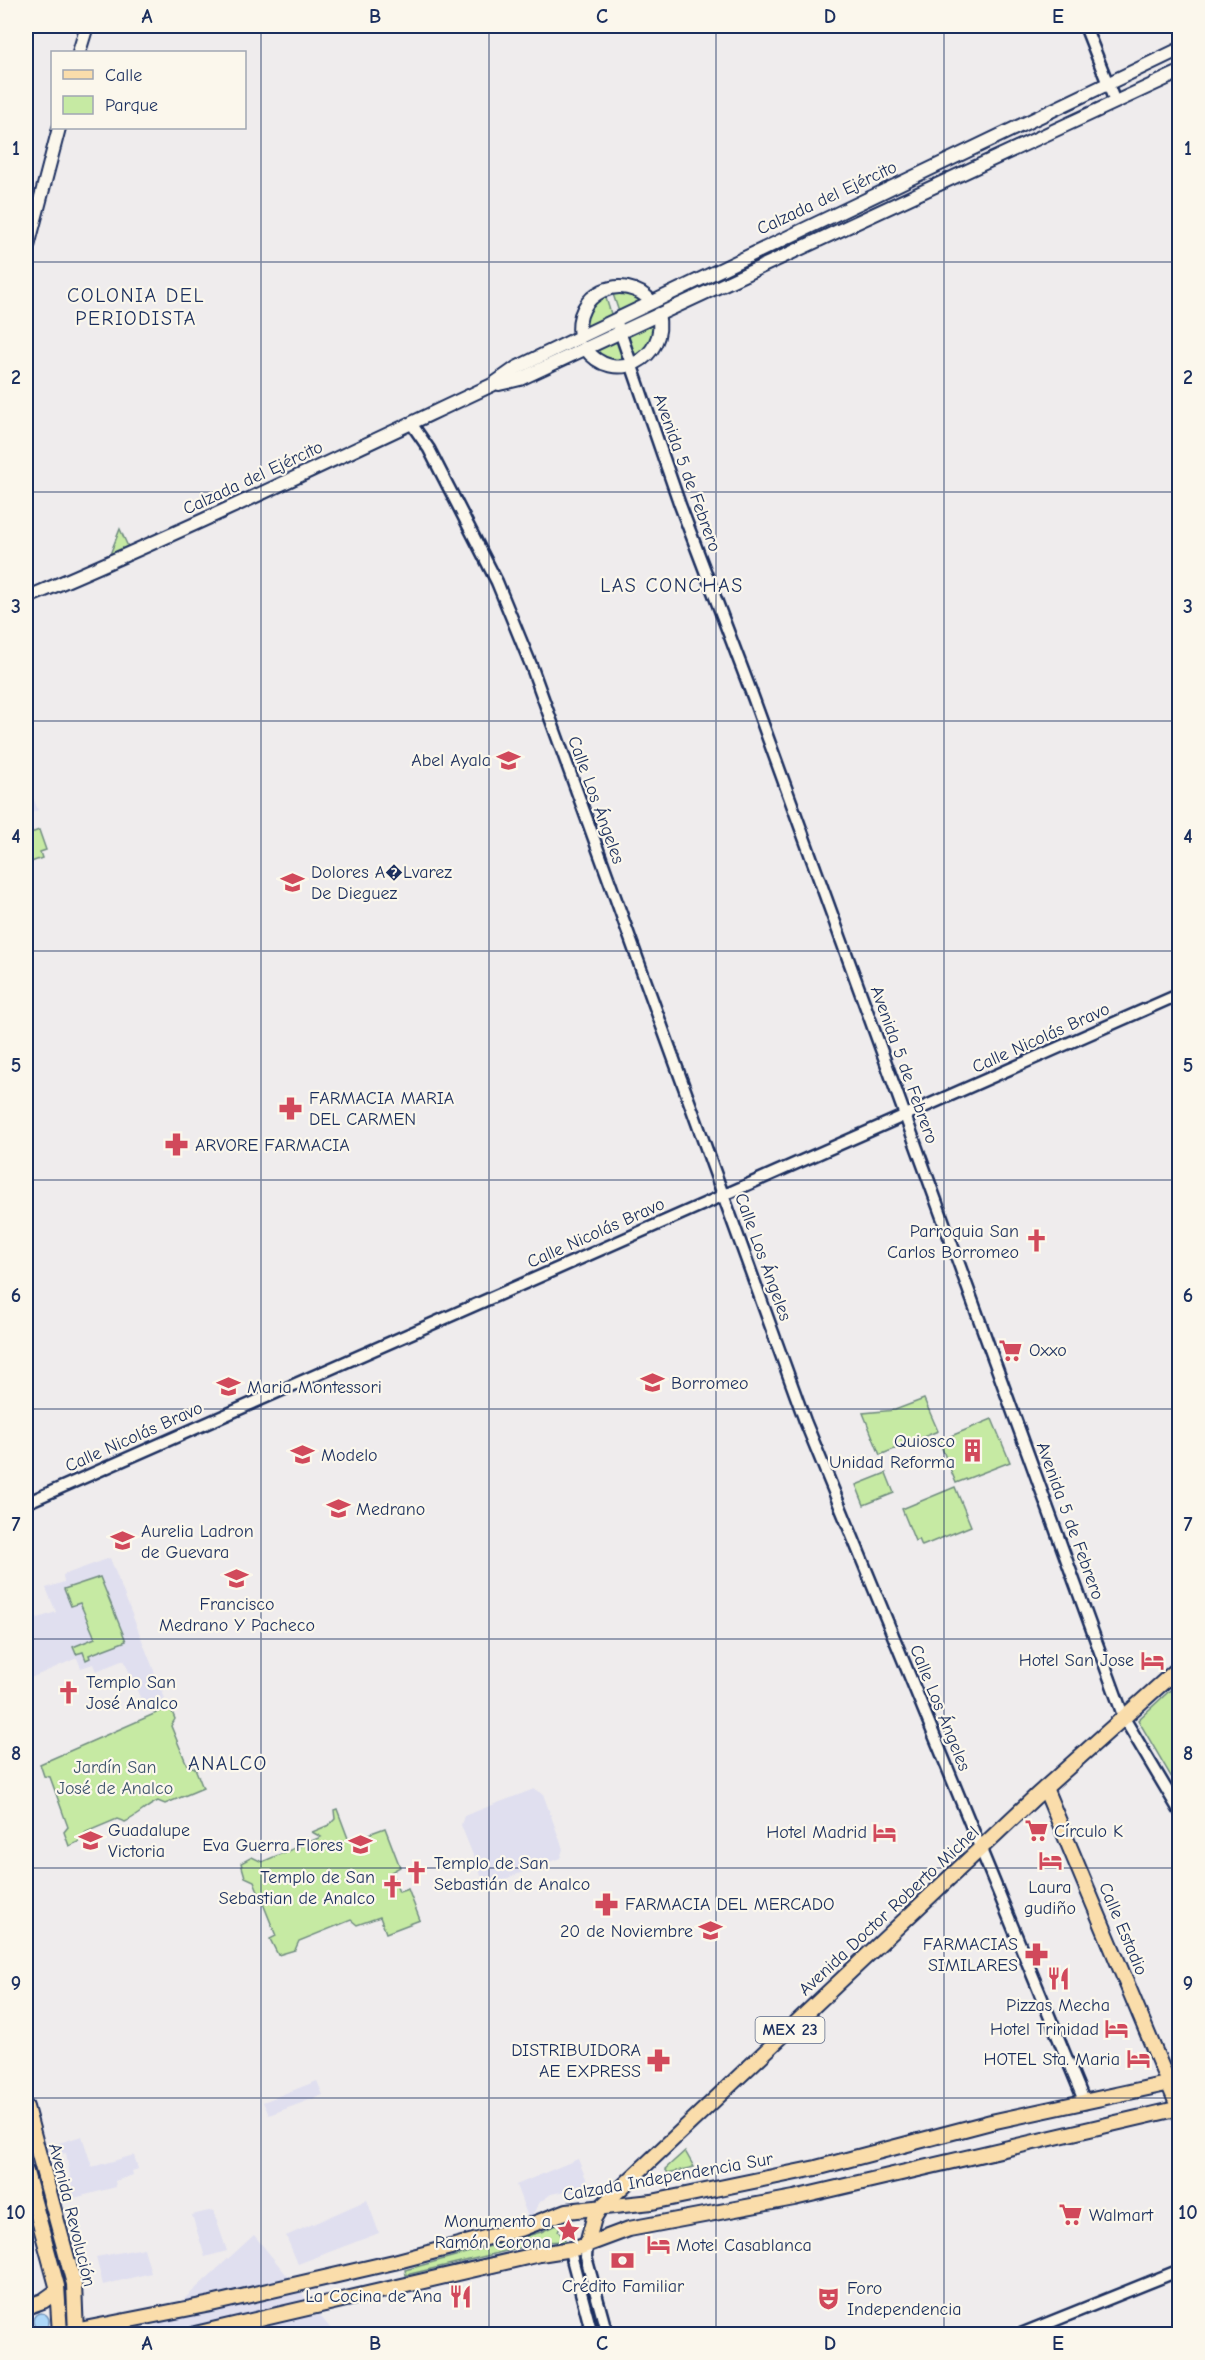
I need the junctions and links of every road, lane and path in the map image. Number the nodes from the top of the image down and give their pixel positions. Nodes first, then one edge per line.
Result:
1 (87, 26) edge
2 (1085, 26) edge
3 (1179, 50) edge
4 (79, 51) edge
5 (1179, 72) edge
6 (1107, 83) junction
7 (1115, 102) junction
8 (59, 129) edge
9 (26, 254) edge
10 (655, 308) junction
11 (618, 326) junction
12 (583, 343) junction
13 (632, 366) junction
14 (411, 423) junction
15 (26, 598) edge
16 (1179, 994) edge
17 (904, 1115) junction
18 (723, 1195) junction
19 (26, 1503) edge
20 (1179, 1667) edge
21 (1124, 1718) junction
22 (1045, 1788) junction
23 (1179, 1812) edge
24 (980, 1852) junction
25 (1174, 2083) edge
26 (1085, 2103) junction
27 (26, 2106) edge
28 (1179, 2109) edge
29 (26, 2172) edge
30 (600, 2208) junction
31 (587, 2244) junction
32 (570, 2251) junction
33 (1179, 2270) edge
34 (57, 2291) junction
35 (26, 2307) edge
36 (76, 2333) edge
37 (60, 2334) edge
38 (195, 2334) edge
39 (592, 2334) edge
40 (607, 2334) edge
41 (1021, 2334) edge

1 - 4 main road
2 - 6 street
3 - 6 main road, Calzada del Ejército
5 - 7 main road, Calzada del Ejército
6 - 7 street
6 - 10 main road, Calzada del Ejército
7 - 10 main road, Calzada del Ejército
8 - 9 main road
10 - 11 main road, Calzada del Ejército
10 - 12 main road
10 - 13 main road
11 - 12 main road, Calzada del Ejército
11 - 13 street, Avenida 5 de Febrero
12 - 13 main road
12 - 14 main road, Calzada del Ejército
13 - 17 street, Avenida 5 de Febrero
14 - 15 main road, Calzada del Ejército
14 - 18 street, Calle Los Ángeles
16 - 17 street, Calle Nicolás Bravo
17 - 18 street, Calle Nicolás Bravo
17 - 21 street, Avenida 5 de Febrero
18 - 19 street, Calle Nicolás Bravo
18 - 24 street, Calle Los Ángeles
20 - 21 main road, Avenida Doctor Roberto Michel / MEX 23
21 - 22 main road, Avenida Doctor Roberto Michel / MEX 23
21 - 23 street, Avenida 5 de Febrero
22 - 24 main road, Avenida Doctor Roberto Michel / MEX 23
22 - 25 main road, Calle Estadio
24 - 26 street, Calle Los Ángeles
24 - 30 main road, Avenida Doctor Roberto Michel / MEX 23
25 - 26 main road, Calzada Independencia Sur
25 - 28 main road, Calle Estadio
26 - 30 main road, Calzada Independencia Sur
27 - 36 main road, Avenida Revolución
28 - 31 main road
29 - 34 main road, Avenida Revolución
30 - 31 main road
30 - 36 main road, Calzada Independencia Sur
31 - 32 main road
31 - 40 street
32 - 38 main road
32 - 39 street
33 - 41 street
34 - 35 main road
34 - 37 main road, Avenida Revolución
36 - 37 main road, Calzada Independencia Sur

